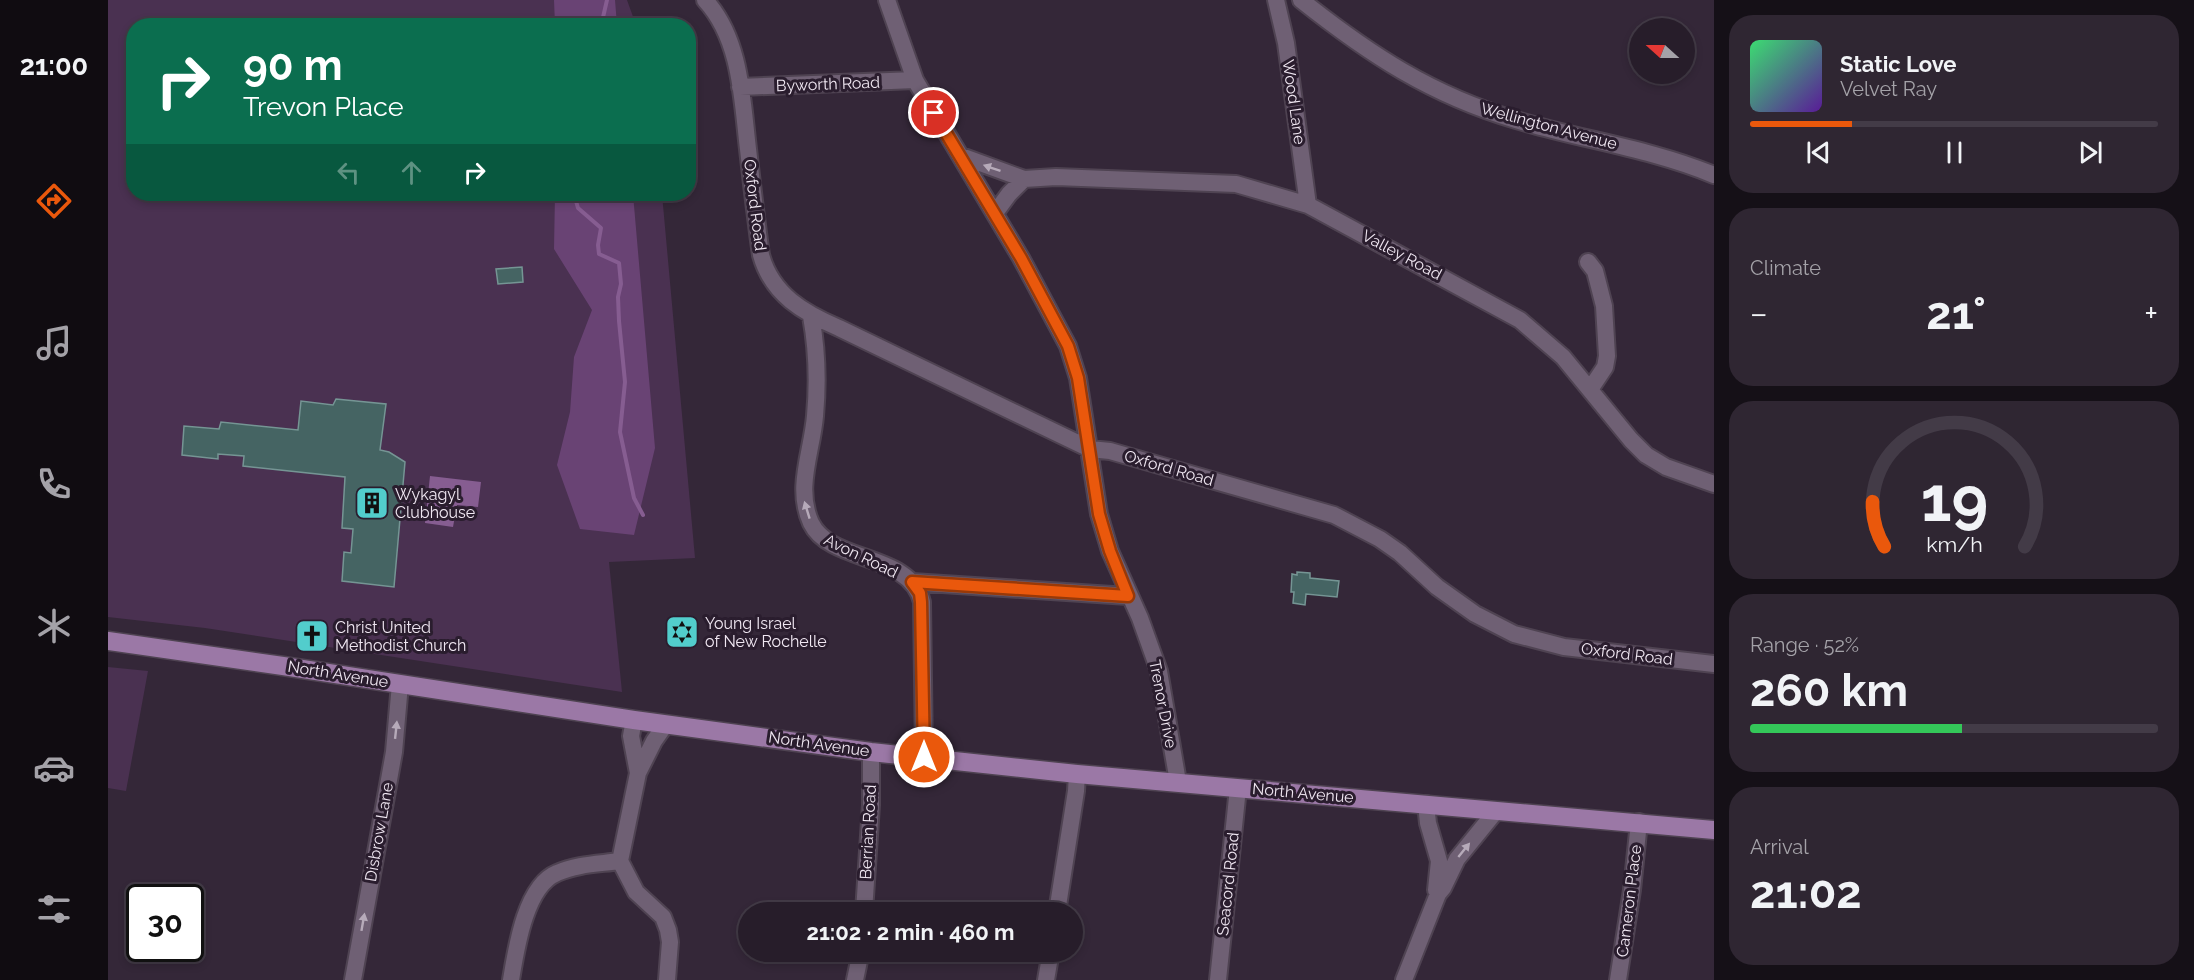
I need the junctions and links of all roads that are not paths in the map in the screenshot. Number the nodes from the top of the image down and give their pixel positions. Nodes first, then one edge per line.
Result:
1 (705, 0) edge
2 (887, 0) edge
3 (1276, 0) edge
4 (1301, 0) edge
5 (915, 80) junction
6 (740, 87) junction
7 (961, 156) junction
8 (1714, 175) edge
9 (1024, 178) junction
10 (1308, 205) junction
11 (995, 213) junction
12 (1588, 262) dead end
13 (811, 316) junction
14 (1591, 388) junction
15 (1090, 449) junction
16 (1714, 484) edge
17 (912, 582) junction
18 (1128, 596) junction
19 (108, 641) edge
20 (1714, 664) edge
21 (400, 684) junction
22 (634, 720) junction
23 (666, 724) junction
24 (871, 752) junction
25 (924, 757) junction
26 (638, 773) junction
27 (1077, 774) junction
28 (1178, 782) junction
29 (1238, 788) junction
30 (1426, 804) junction
31 (1496, 811) junction
32 (1640, 822) junction
33 (1714, 830) edge
34 (620, 861) junction
35 (1438, 894) junction
36 (865, 902) edge
37 (1059, 902) edge
38 (859, 962) edge
39 (1049, 962) edge
40 (353, 980) edge
41 (511, 980) edge
42 (667, 980) edge
43 (855, 980) edge
44 (1046, 980) edge
45 (1218, 980) edge
46 (1404, 980) edge
47 (1618, 980) edge

1 - 6 street, Oxford Road
2 - 5 street, Trenor Drive
3 - 10 street, Wood Lane
4 - 8 street, Wellington Avenue
5 - 6 street, Byworth Road
5 - 7 street, Trenor Drive
6 - 13 street, Oxford Road
9 -> 7 street, Valley Road
7 - 11 street, Trenor Drive
9 - 10 street, Valley Road
9 - 11 street
10 - 14 street, Valley Road
11 - 15 street, Trenor Drive
12 - 14 street
13 - 15 street, Oxford Road
17 -> 13 street, Avon Road
14 - 16 street, Valley Road
15 - 18 street, Trenor Drive
15 - 20 street, Oxford Road
17 - 18 street
17 - 25 street, Avon Road
18 - 28 street, Trenor Drive
19 - 21 main road, North Avenue
21 - 22 main road, North Avenue
40 -> 21 street, Disbrow Lane
22 - 23 main road, North Avenue
22 - 26 street
23 - 24 main road, North Avenue
23 - 26 street
24 - 25 main road, North Avenue
24 - 36 street, Berrian Road
25 - 27 main road, North Avenue
26 - 34 street
27 - 28 main road, North Avenue
27 - 37 street
28 - 29 main road, North Avenue
29 - 30 main road, North Avenue
29 - 45 street, Seacord Road
30 - 31 main road, North Avenue
30 - 35 street
31 - 32 main road, North Avenue
35 -> 31 street
32 - 33 main road, North Avenue
32 - 47 street, Cameron Place
34 - 41 street
34 - 42 street
35 - 46 street
38 - 43 street
39 - 44 street

